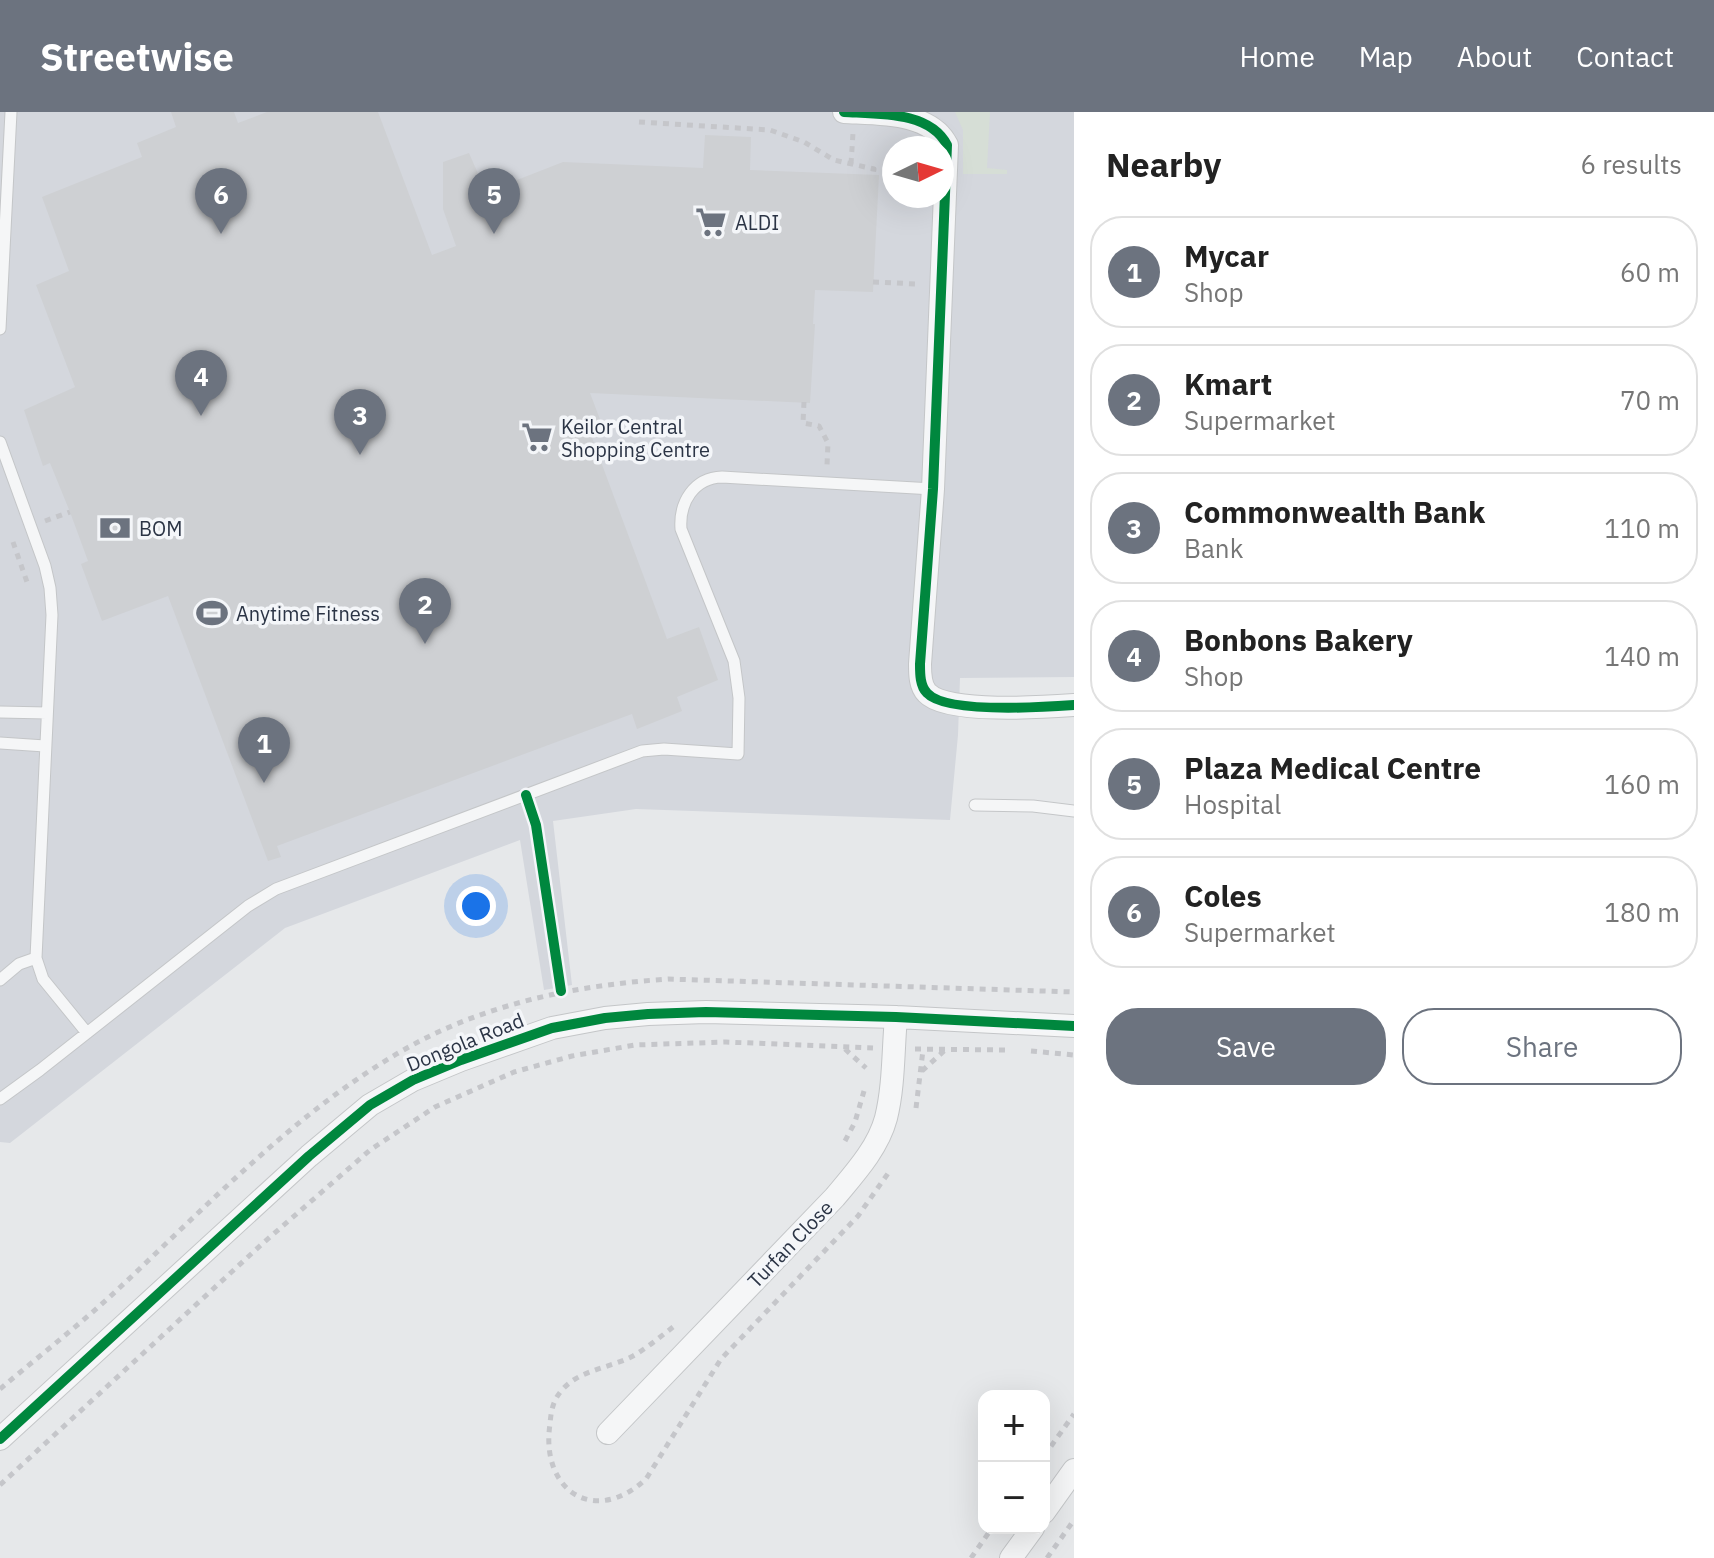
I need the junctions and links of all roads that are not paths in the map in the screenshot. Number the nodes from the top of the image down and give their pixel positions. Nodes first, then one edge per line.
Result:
1 (11, 112) edge
2 (844, 112) edge
3 (0, 329) edge
4 (0, 442) edge
5 (933, 489) junction
6 (1074, 705) edge
7 (0, 712) edge
8 (47, 713) junction
9 (0, 743) edge
10 (45, 746) junction
11 (975, 805) dead end
12 (1074, 811) edge
13 (36, 958) junction
14 (0, 980) edge
15 (896, 1017) junction
16 (1074, 1026) edge
17 (87, 1033) junction
18 (0, 1099) edge
19 (608, 1433) dead end
20 (0, 1439) edge
21 (1074, 1470) edge
22 (1050, 1504) edge
23 (1029, 1534) edge
24 (1011, 1558) edge

1 - 3 lane
2 - 5 street
4 - 8 lane
5 - 6 street
5 - 17 lane
7 - 8 lane
8 - 10 lane
9 - 10 lane
10 - 13 lane
11 - 12 lane
13 - 14 lane
13 - 17 lane
15 - 16 street, Dongola Road
15 - 19 street, Turfan Close
15 - 20 street, Dongola Road
17 - 18 lane
21 - 22 street
23 - 24 street

